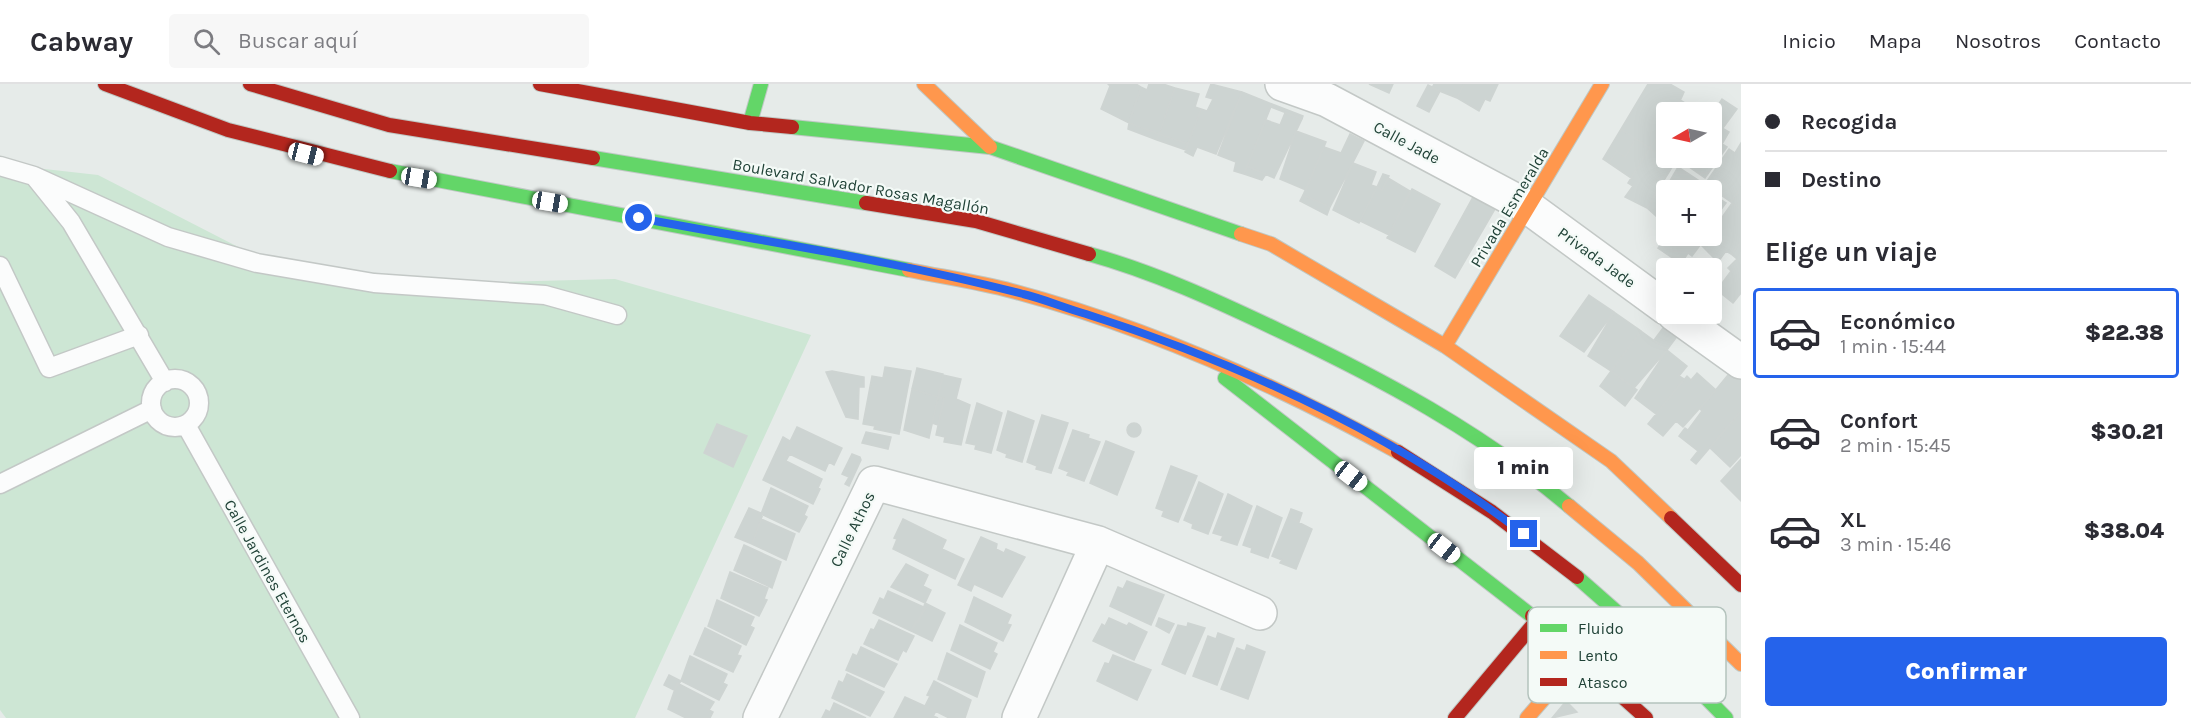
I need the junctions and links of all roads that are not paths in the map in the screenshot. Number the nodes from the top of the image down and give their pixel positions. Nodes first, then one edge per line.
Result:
1 (105, 84) edge
2 (250, 84) edge
3 (540, 84) edge
4 (761, 84) edge
5 (924, 84) edge
6 (1282, 84) edge
7 (1602, 84) edge
8 (750, 123) junction
9 (990, 147) junction
10 (0, 166) edge
11 (34, 176) junction
12 (1528, 207) junction
13 (0, 266) edge
14 (1656, 301) edge
15 (617, 315) dead end
16 (1688, 324) edge
17 (139, 335) junction
18 (1183, 346) junction
19 (1445, 346) junction
20 (1741, 362) edge
21 (165, 382) junction
22 (152, 409) junction
23 (186, 424) junction
24 (0, 484) edge
25 (1098, 543) junction
26 (1741, 585) edge
27 (1611, 607) edge
28 (1683, 607) edge
29 (1260, 613) dead end
30 (1528, 613) edge
31 (1528, 631) edge
32 (1726, 649) edge
33 (1741, 664) edge
34 (1540, 703) edge
35 (1630, 703) edge
36 (1712, 703) edge
37 (350, 718) edge
38 (760, 718) edge
39 (1019, 718) edge
40 (1455, 718) edge
41 (1527, 718) edge
42 (1646, 718) edge
43 (1726, 718) edge

1 - 18 main road
2 - 28 main road, Boulevard Salvador Rosas Magallón
3 - 8 main road
4 - 8 main road
5 - 9 main road
6 - 12 street, Calle Jade
7 - 12 main road, Privada Esmeralda
8 - 9 main road
9 - 19 main road
10 - 11 lane
11 - 15 lane
11 - 17 lane
12 - 14 street, Privada Jade
12 - 19 main road, Privada Esmeralda
13 - 17 lane
16 - 20 street
17 - 21 lane
18 - 27 main road
18 - 30 main road
19 - 26 main road
21 - 22 lane
21 - 23 lane
22 - 23 lane
22 - 24 lane
23 - 37 lane, Calle Jardines Eternos
25 - 29 street, Calle Athos
25 - 38 street, Calle Athos
25 - 39 street
31 - 40 main road
32 - 33 main road, Boulevard Salvador Rosas Magallón
34 - 41 main road
35 - 42 main road
36 - 43 main road

